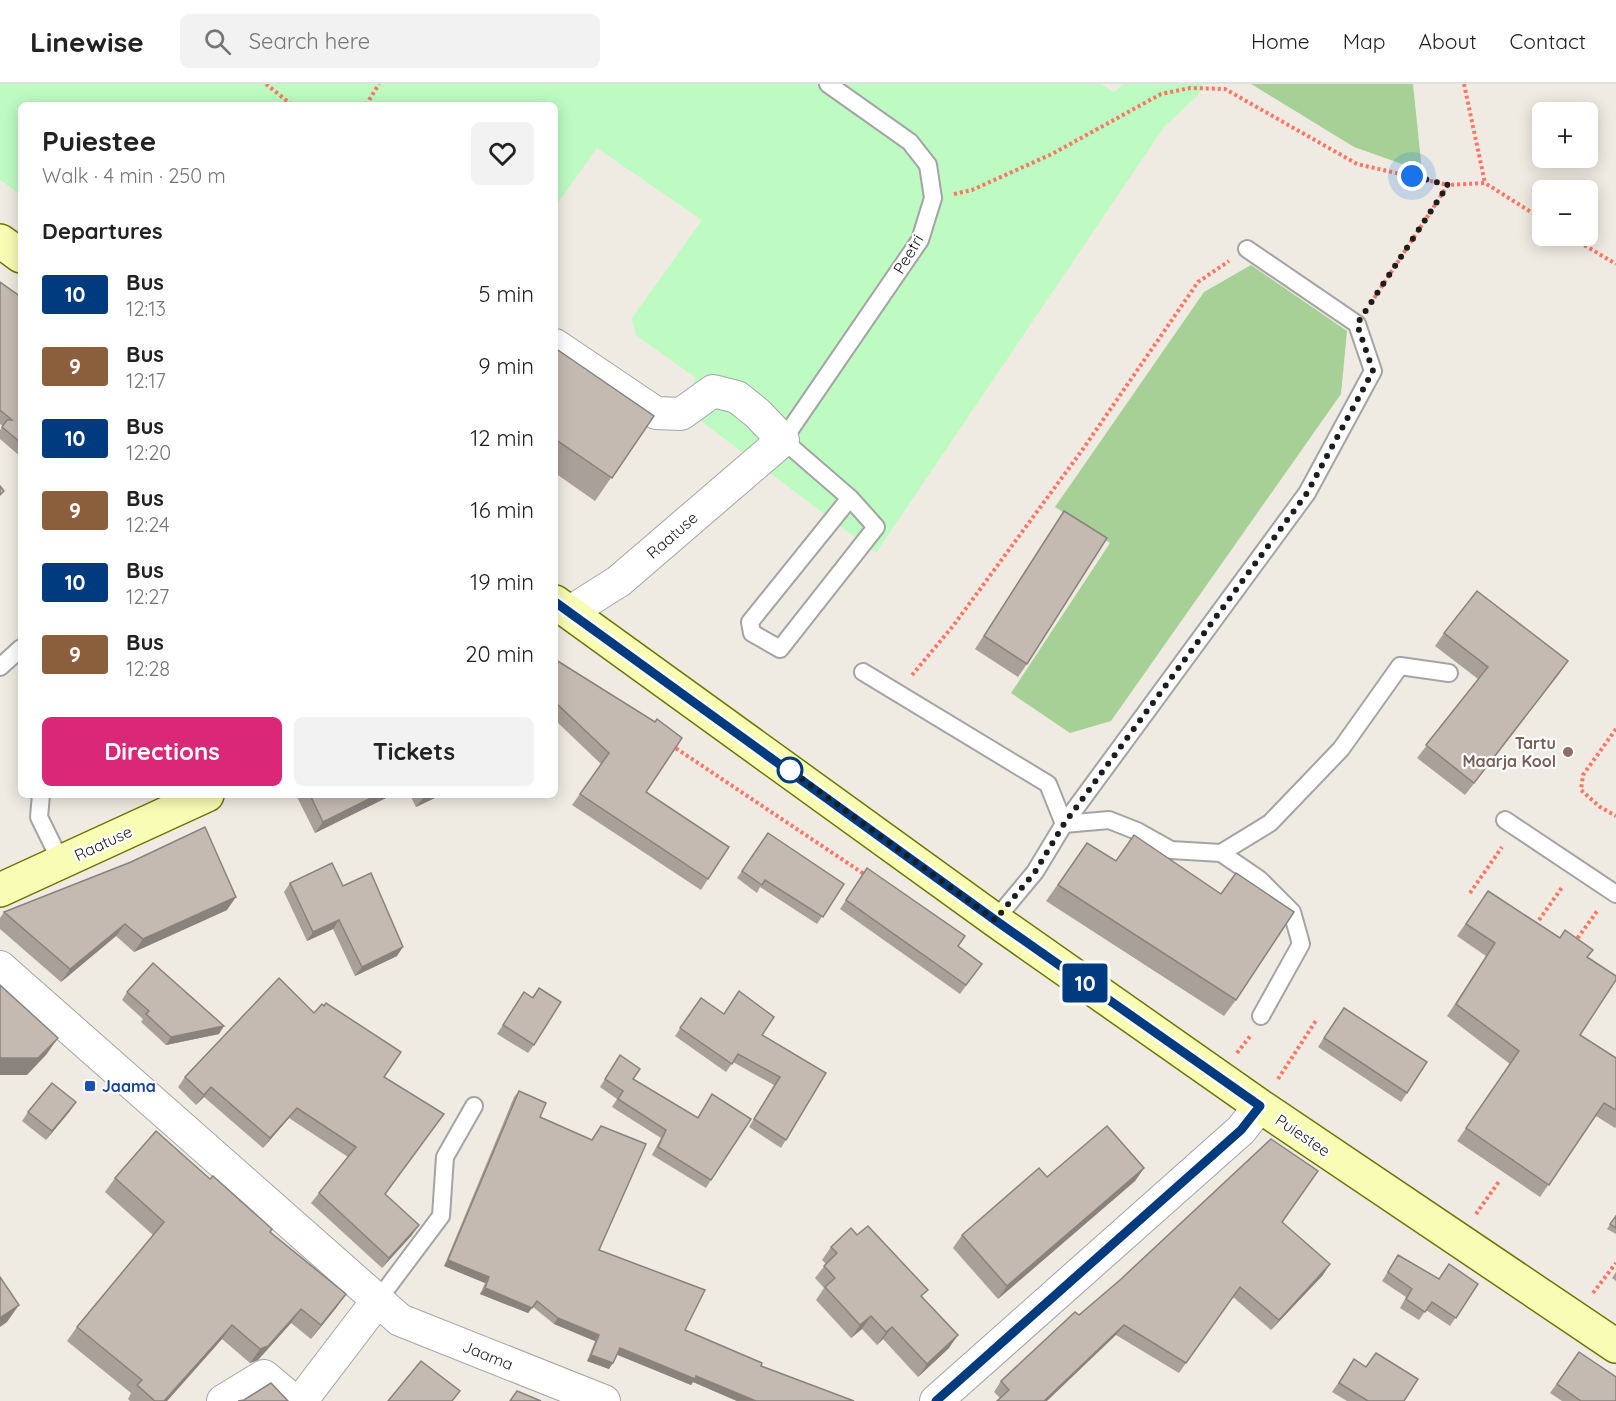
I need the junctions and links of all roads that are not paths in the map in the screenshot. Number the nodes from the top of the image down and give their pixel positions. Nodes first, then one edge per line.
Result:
1 (828, 84) edge
2 (0, 242) edge
3 (1247, 249) road end
4 (18, 254) edge
5 (558, 347) edge
6 (783, 440) junction
7 (850, 498) junction
8 (560, 612) edge
9 (18, 651) edge
10 (0, 667) edge
11 (863, 672) dead end
12 (1449, 673) dead end
13 (41, 798) edge
14 (200, 798) edge
15 (1064, 824) junction
16 (1511, 824) road end
17 (1221, 853) junction
18 (61, 862) junction
19 (0, 891) edge
20 (1614, 892) edge
21 (995, 920) junction
22 (0, 967) edge
23 (1261, 1016) dead end
24 (474, 1106) dead end
25 (1260, 1106) junction
26 (378, 1300) junction
27 (1616, 1346) edge
28 (223, 1401) edge
29 (294, 1401) edge
30 (302, 1401) edge
31 (604, 1401) edge
32 (936, 1401) edge

1 - 6 lane, Peetri
2 - 4 main road
3 - 15 lane
5 - 6 street
6 - 7 lane
6 - 8 street, Raatuse
7 - 7 lane
8 - 21 main road, Puiestee
9 - 10 lane
11 - 15 lane
12 - 17 lane
13 - 18 lane
14 - 18 main road, Raatuse
15 - 17 lane
15 - 21 lane
16 - 20 lane
17 - 23 lane
18 - 19 main road, Raatuse
21 - 25 main road, Puiestee
22 - 26 street, Jaama
24 - 26 lane
25 - 27 main road, Puiestee
25 - 32 street
26 - 30 street
26 - 31 street, Jaama
28 - 29 street

